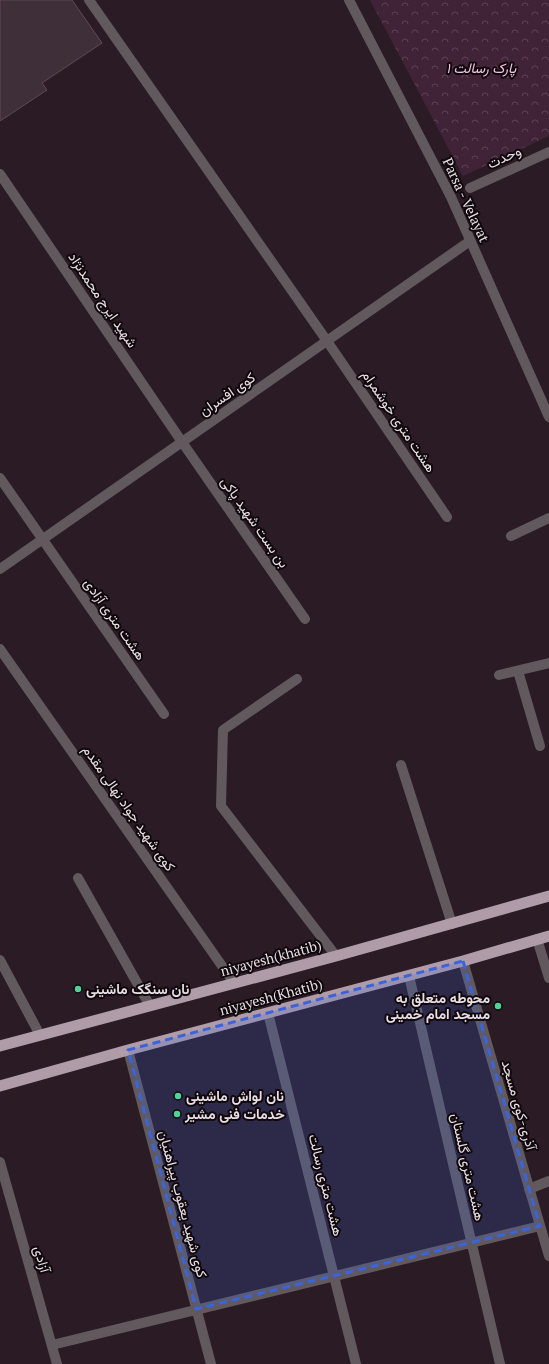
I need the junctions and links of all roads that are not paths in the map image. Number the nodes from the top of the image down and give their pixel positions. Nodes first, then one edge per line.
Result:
1 (89, 0) edge
2 (349, 0) edge
3 (549, 152) edge
4 (0, 174) edge
5 (470, 188) dead end
6 (470, 241) junction
7 (327, 341) junction
8 (549, 417) edge
9 (182, 442) junction
10 (0, 478) edge
11 (447, 517) dead end
12 (549, 518) edge
13 (511, 536) dead end
14 (43, 540) junction
15 (0, 569) edge
16 (305, 619) dead end
17 (0, 649) edge
18 (549, 663) edge
19 (518, 670) junction
20 (499, 675) dead end
21 (297, 680) dead end
22 (164, 714) dead end
23 (540, 746) dead end
24 (401, 765) dead end
25 (78, 878) dead end
26 (549, 896) edge
27 (452, 924) junction
28 (549, 936) edge
29 (537, 939) junction
30 (336, 956) junction
31 (0, 960) edge
32 (463, 961) junction
33 (409, 976) junction
34 (549, 978) edge
35 (234, 983) junction
36 (150, 1006) junction
37 (268, 1014) junction
38 (40, 1036) junction
39 (0, 1046) edge
40 (128, 1050) junction
41 (0, 1086) edge
42 (0, 1162) edge
43 (549, 1181) edge
44 (529, 1189) junction
45 (540, 1226) junction
46 (472, 1242) junction
47 (549, 1256) edge
48 (334, 1276) junction
49 (196, 1309) junction
50 (52, 1345) junction
51 (57, 1364) edge
52 (211, 1364) edge
53 (356, 1364) edge
54 (500, 1364) edge

1 - 7 street, هشت متری خوشمرام
2 - 6 street, Parsa - Velayat
3 - 5 street, وحدت
4 - 9 street, شهید ایرج محمدنژاد
6 - 7 street, کوی افسران
6 - 8 street, Parsa - Velayat
7 - 9 street, کوی افسران
7 - 11 street, هشت متری خوشمرام
9 - 14 street, کوی افسران
9 - 16 street, بن بست شهید پاکى
10 - 14 street, هشت متری آزادی
12 - 13 street
14 - 15 street, کوی افسران
14 - 22 street, هشت متری آزادی
17 - 35 street, کوی شهید جواد نهالی مقدم
18 - 19 street
19 - 20 street
19 - 23 street
21 - 30 street
24 - 27 street
25 - 36 street
26 - 27 highway, niyayesh(khatib)
27 - 30 highway, niyayesh(khatib)
28 - 29 highway, niyayesh(Khatib)
29 - 32 highway, niyayesh(Khatib)
29 - 34 street
30 - 35 highway, niyayesh(khatib)
31 - 38 street
32 - 33 highway, niyayesh(Khatib)
32 - 44 street, آذری-کوی مسجد
33 - 37 highway, niyayesh(Khatib)
33 - 46 street, هشت متری گلستان
35 - 36 highway, niyayesh(khatib)
36 - 38 highway, niyayesh(khatib)
37 - 40 highway, niyayesh(Khatib)
37 - 48 street, هشت متری رسالت
38 - 39 highway, niyayesh(khatib)
40 - 41 highway, niyayesh(Khatib)
40 - 49 street, کوی شهید یعقوب پیراهنیان
42 - 50 street, آزادی
43 - 44 street
44 - 45 street, آذری-کوی مسجد
45 - 46 street
45 - 47 street, آذری-کوی مسجد
46 - 48 street
46 - 54 street, هشت متری گلستان
48 - 49 street
48 - 53 street, هشت متری رسالت
49 - 50 street
49 - 52 street, کوی شهید یعقوب پیراهنیان
50 - 51 street, آزادی

